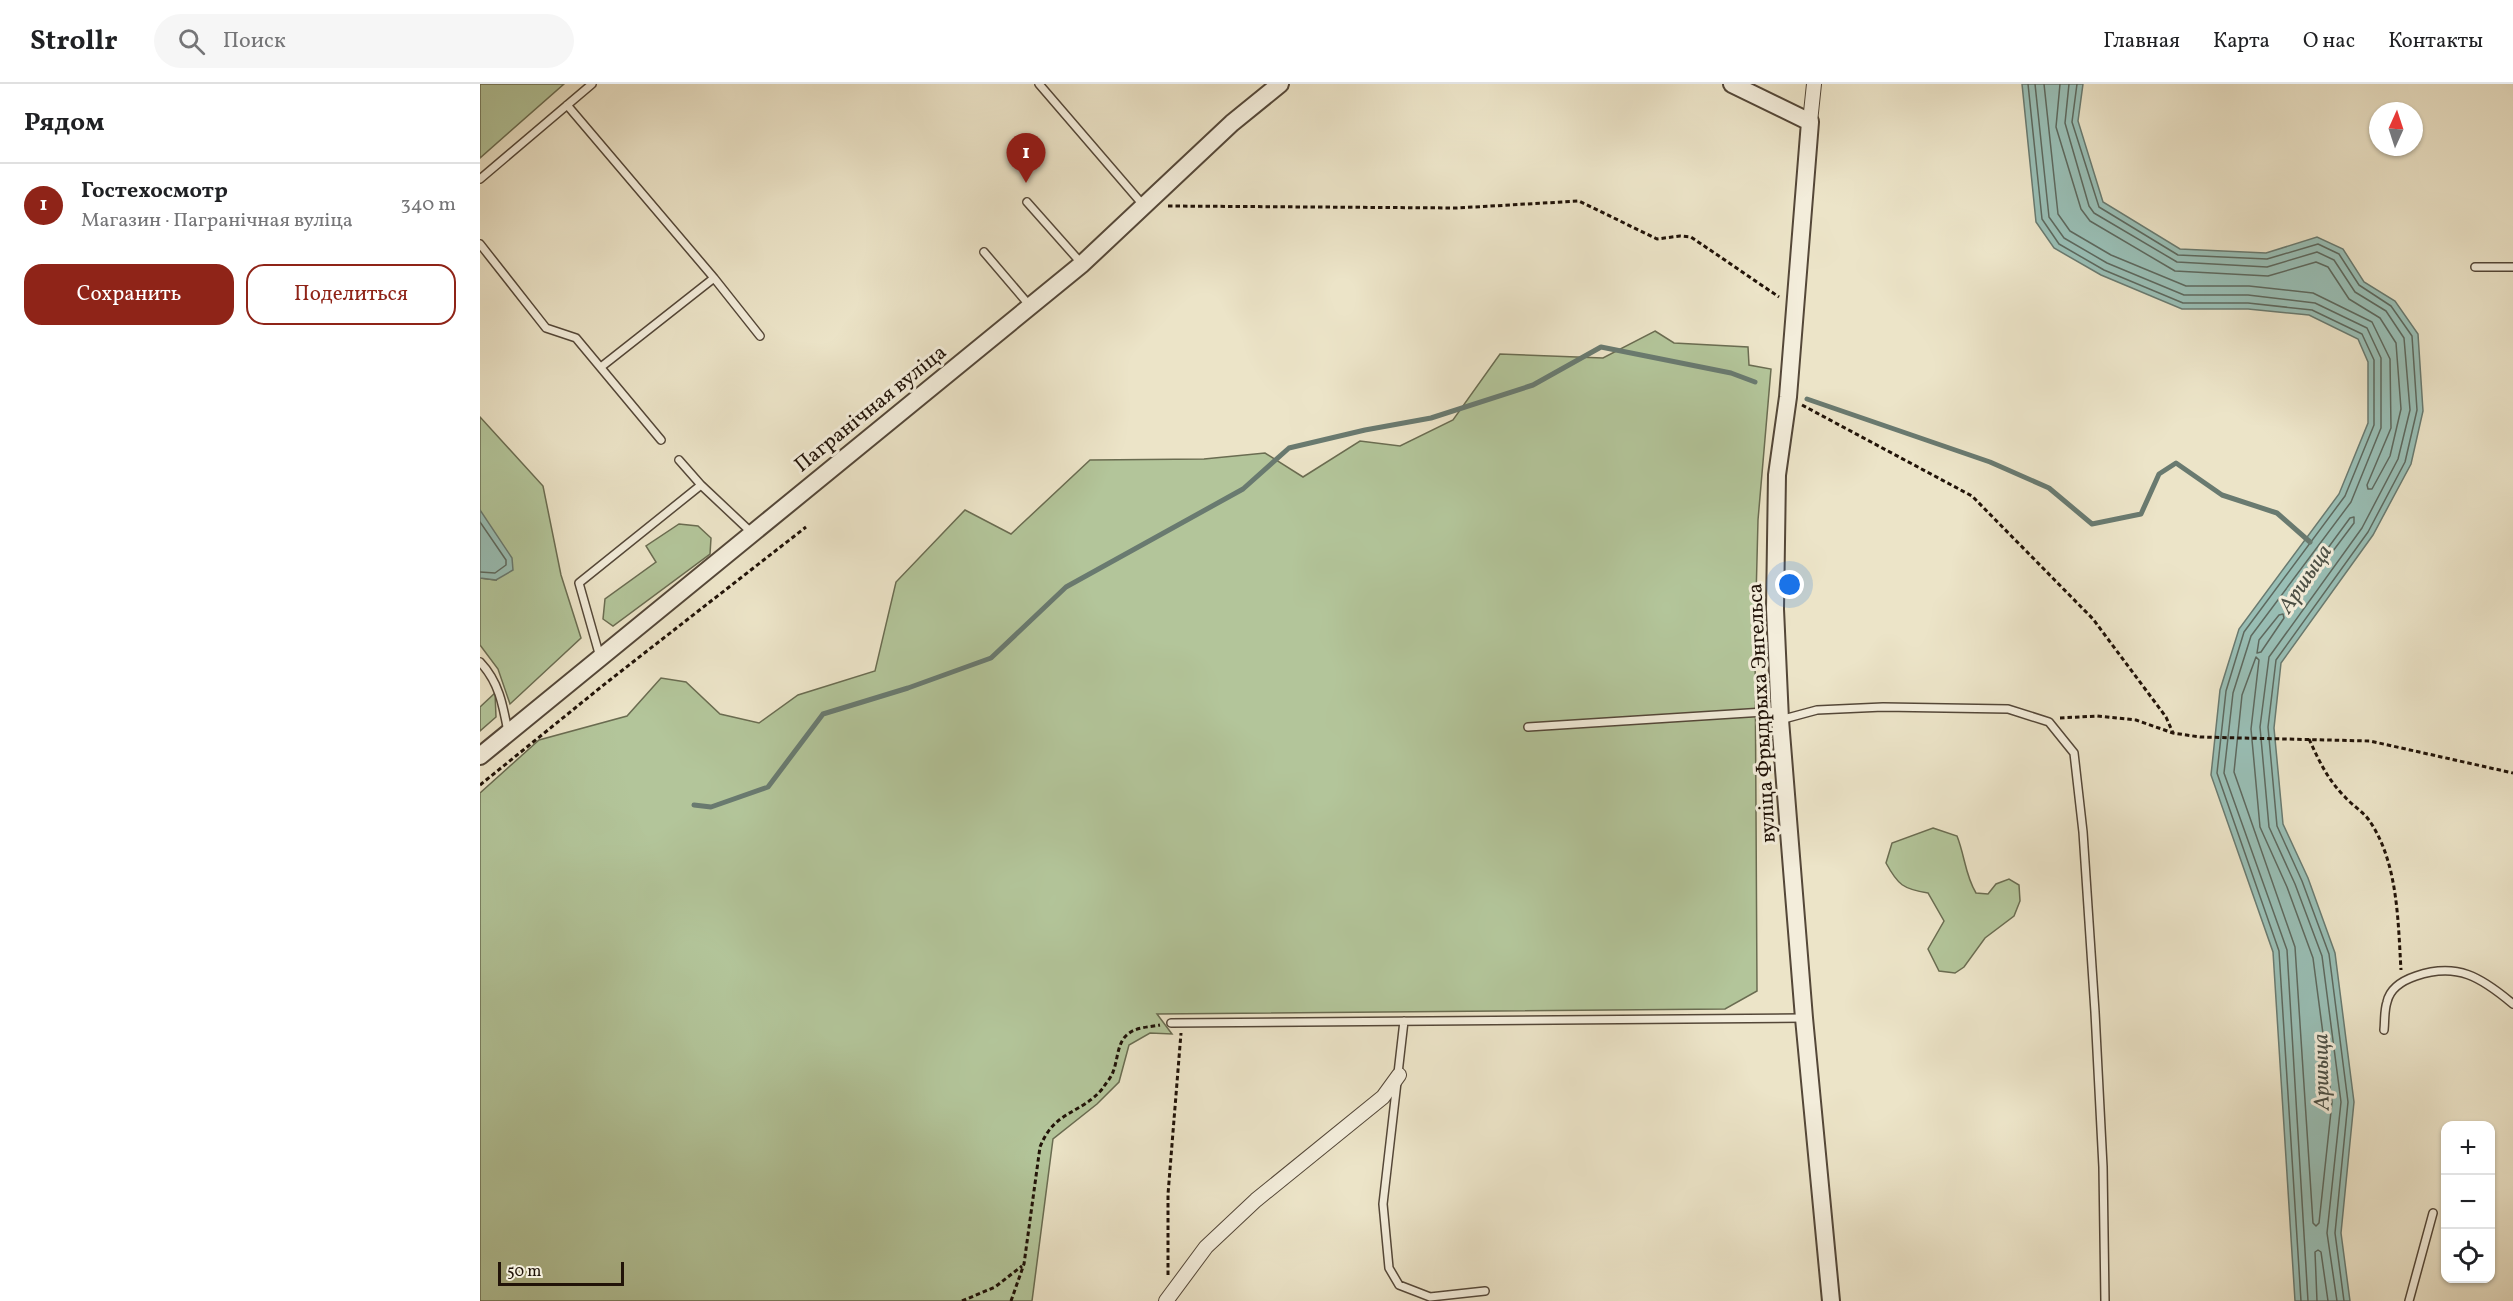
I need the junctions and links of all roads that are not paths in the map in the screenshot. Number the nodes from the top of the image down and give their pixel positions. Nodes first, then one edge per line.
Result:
1 (592, 84) edge
2 (1039, 84) edge
3 (1280, 84) edge
4 (1732, 84) edge
5 (1814, 84) edge
6 (567, 105) junction
7 (1810, 122) junction
8 (480, 179) edge
9 (1027, 202) dead end
10 (1144, 206) junction
11 (480, 244) edge
12 (984, 252) dead end
13 (1082, 264) junction
14 (2475, 267) dead end
15 (2513, 267) edge
16 (714, 278) junction
17 (1030, 306) junction
18 (760, 336) dead end
19 (601, 367) junction
20 (661, 440) dead end
21 (679, 460) dead end
22 (700, 485) junction
23 (753, 534) junction
24 (600, 657) junction
25 (480, 662) edge
26 (1780, 716) junction
27 (1528, 726) dead end
28 (508, 732) junction
29 (480, 756) edge
30 (2513, 1004) edge
31 (1804, 1018) junction
32 (1404, 1021) junction
33 (1171, 1023) road end
34 (2384, 1030) dead end
35 (1399, 1075) junction
36 (2433, 1213) dead end
37 (1485, 1291) dead end
38 (1166, 1301) edge
39 (1831, 1301) edge
40 (2105, 1301) edge
41 (2409, 1301) edge

1 - 6 lane
2 - 10 lane
3 - 10 street, Пагранічная вуліца
4 - 7 street
5 - 7 street
6 - 8 lane
6 - 16 lane
7 - 26 street, вуліца Фрыдрыха Энгельса
9 - 13 lane
10 - 13 street, Пагранічная вуліца
11 - 19 lane
12 - 17 lane
13 - 17 street, Пагранічная вуліца
14 - 15 lane
16 - 18 lane
16 - 19 lane
17 - 23 street, Пагранічная вуліца
19 - 20 lane
21 - 22 lane
22 - 23 lane
22 - 24 lane
23 - 24 street, Пагранічная вуліца
24 - 28 street, Пагранічная вуліца
25 - 28 lane
26 - 27 lane
26 - 31 street, вуліца Фрыдрыха Энгельса
26 - 40 lane
28 - 29 street, Пагранічная вуліца
30 - 34 lane
31 - 32 lane
31 - 39 street, вуліца Фрыдрыха Энгельса
32 - 33 lane
32 - 35 lane
35 - 37 lane
35 - 38 street
36 - 41 lane

